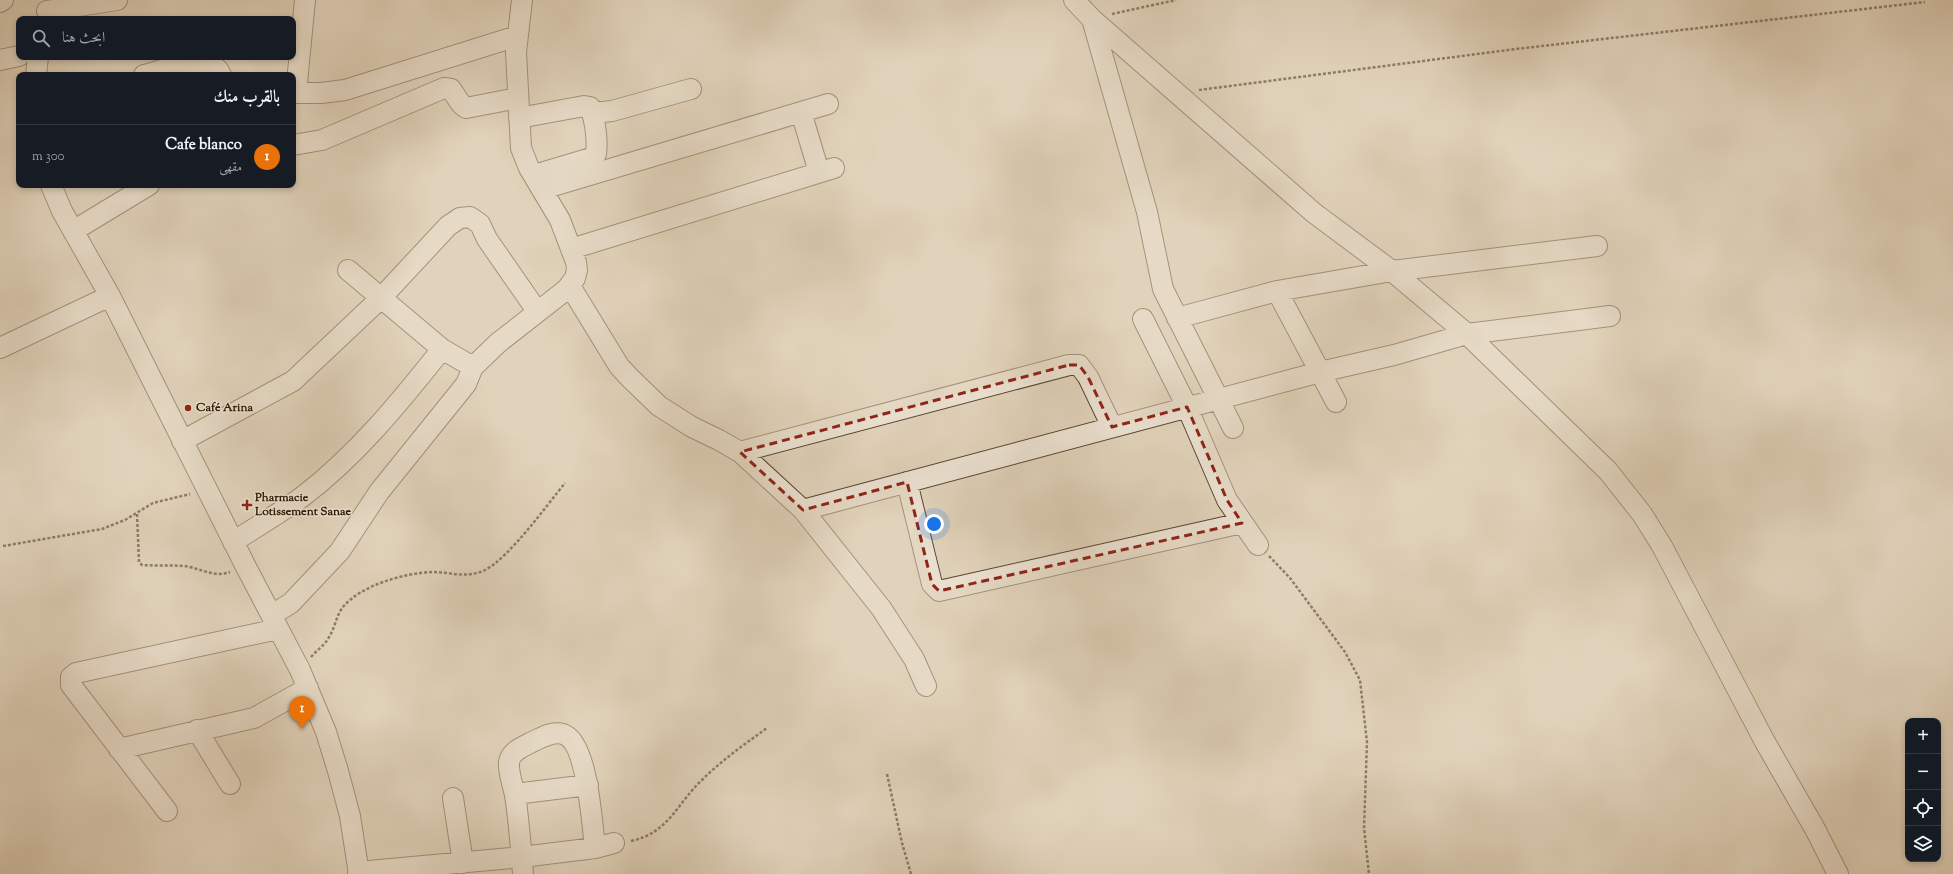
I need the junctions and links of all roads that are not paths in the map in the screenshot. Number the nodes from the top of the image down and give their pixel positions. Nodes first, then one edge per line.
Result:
1 (3, 0) edge
2 (117, 0) edge
3 (305, 0) edge
4 (522, 0) edge
5 (1074, 0) edge
6 (0, 2) edge
7 (48, 10) edge
8 (1092, 19) junction
9 (517, 36) junction
10 (16, 57) edge
11 (0, 60) edge
12 (38, 60) edge
13 (36, 72) edge
14 (157, 72) edge
15 (219, 72) edge
16 (296, 76) edge
17 (691, 89) dead end
18 (296, 93) edge
19 (518, 98) junction
20 (828, 104) dead end
21 (801, 112) junction
22 (593, 113) junction
23 (519, 118) junction
24 (296, 144) edge
25 (538, 182) junction
26 (52, 188) edge
27 (144, 188) edge
28 (73, 230) junction
29 (1597, 246) dead end
30 (571, 248) junction
31 (348, 270) dead end
32 (1392, 271) junction
33 (570, 286) junction
34 (1277, 291) junction
35 (110, 296) junction
36 (381, 298) junction
37 (537, 311) junction
38 (1610, 316) dead end
39 (1177, 318) junction
40 (1143, 319) dead end
41 (1467, 334) junction
42 (0, 348) edge
43 (442, 349) junction
44 (473, 367) junction
45 (1320, 372) junction
46 (1219, 399) junction
47 (1336, 402) dead end
48 (1187, 407) junction
49 (1112, 427) junction
50 (1233, 428) dead end
51 (182, 441) junction
52 (740, 452) junction
53 (907, 482) junction
54 (803, 510) junction
55 (1242, 523) junction
56 (233, 542) junction
57 (1258, 545) road end
58 (275, 622) junction
59 (926, 686) dead end
60 (308, 688) junction
61 (198, 730) junction
62 (119, 749) junction
63 (230, 784) dead end
64 (588, 785) junction
65 (515, 794) junction
66 (453, 798) dead end
67 (167, 811) dead end
68 (614, 843) road end
69 (595, 848) junction
70 (463, 863) junction
71 (522, 866) edge
72 (358, 873) edge
73 (1838, 874) edge

1 - 6 street
2 - 7 street
3 - 16 street
4 - 9 street
5 - 8 street
8 - 32 street
8 - 39 street
9 - 18 street
9 - 19 street
10 - 11 street
12 - 13 street
14 - 15 street
17 - 22 street
19 - 23 street
19 - 24 street
20 - 21 street
21 - 25 street
21 - 30 street
22 - 23 street
22 - 25 street
23 - 25 street
25 - 30 street
26 - 28 street
27 - 28 street
28 - 35 street
29 - 32 street
30 - 33 street
31 - 36 street
32 - 34 street
32 - 41 street
33 - 37 street
33 - 52 street
34 - 39 street
34 - 45 street
35 - 42 street
35 - 51 street
36 - 37 street
36 - 43 street
36 - 51 street
37 - 44 street
38 - 41 street
39 - 46 street
40 - 48 street
41 - 45 street
41 - 73 street
43 - 44 street
43 - 56 street
44 - 58 street
45 - 46 street
45 - 47 street
46 - 48 street
46 - 50 street
48 - 49 street
48 - 55 street
49 - 52 street
49 - 53 street
51 - 56 street
52 - 54 street
53 - 54 street
53 - 55 street
54 - 59 street
55 - 57 street
56 - 58 street
58 - 60 street
58 - 62 street
60 - 61 street
60 - 72 street
61 - 62 street
61 - 63 street
62 - 67 street
64 - 65 street
64 - 65 street
64 - 69 street
65 - 71 street
66 - 70 street
68 - 69 street
69 - 71 street
70 - 71 street
70 - 72 street

